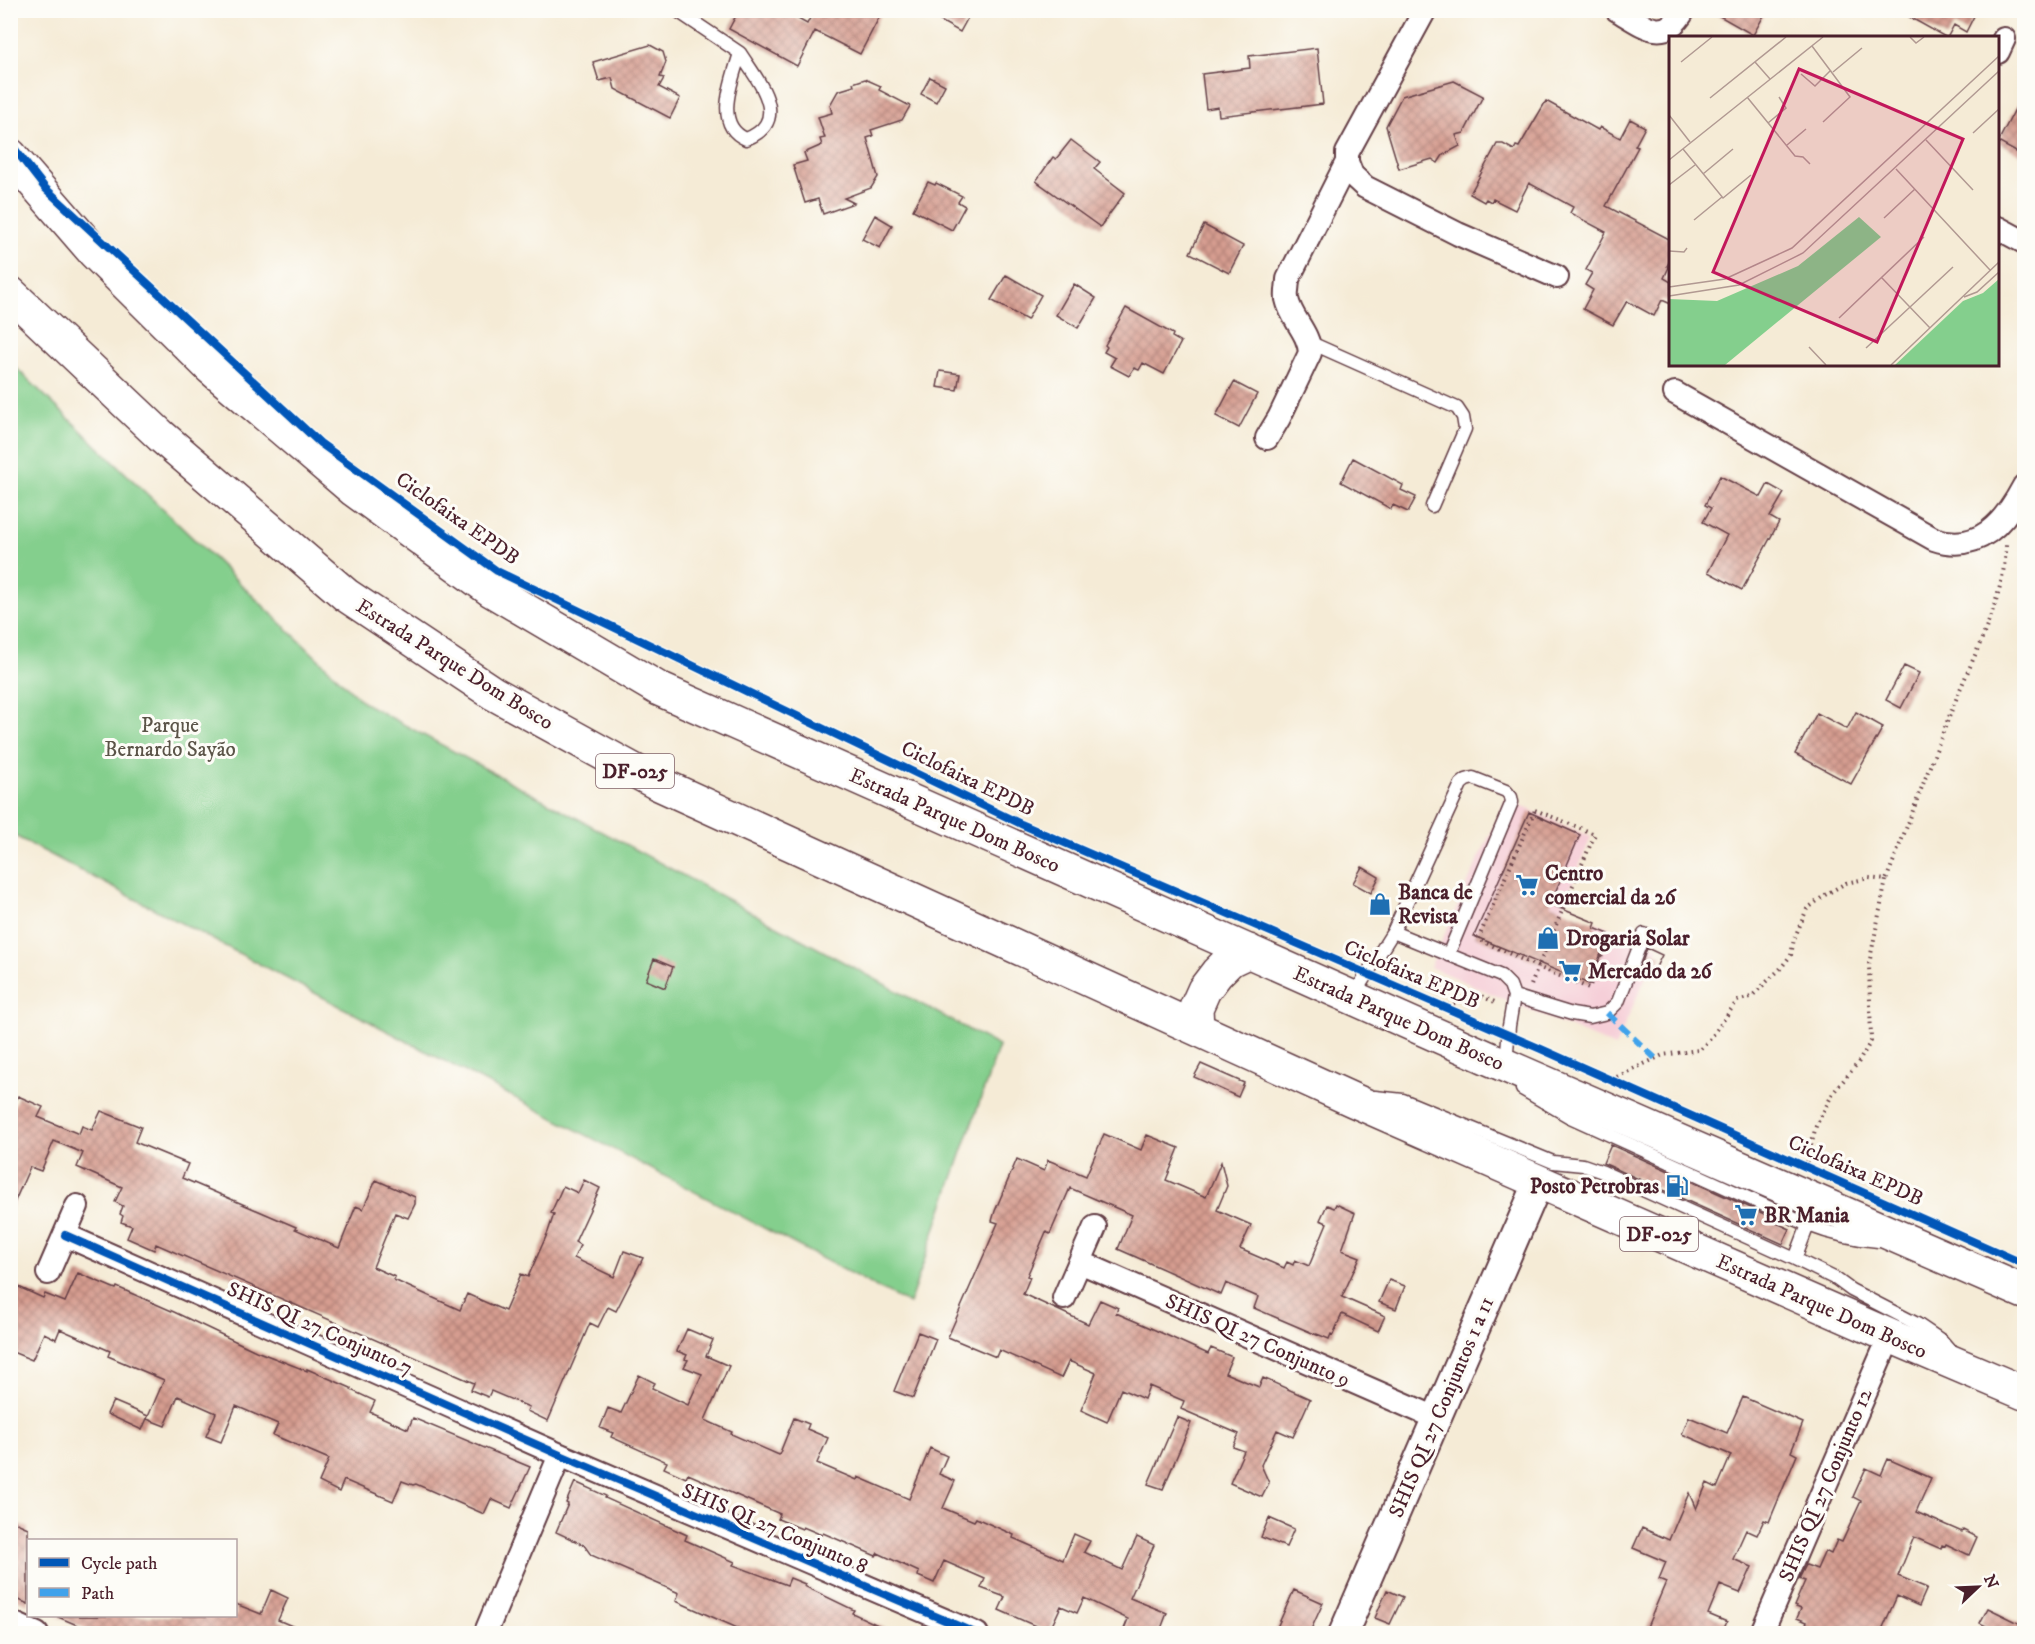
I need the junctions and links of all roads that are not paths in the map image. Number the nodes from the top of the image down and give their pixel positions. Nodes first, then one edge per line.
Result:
1 (676, 10) edge
2 (1425, 10) edge
3 (1617, 10) edge
4 (1684, 10) edge
5 (740, 53) junction
6 (10, 155) edge
7 (1347, 162) junction
8 (1999, 229) edge
9 (2025, 242) edge
10 (1557, 277) dead end
11 (10, 293) edge
12 (1310, 342) junction
13 (1675, 393) dead end
14 (1268, 438) dead end
15 (2025, 486) edge
16 (1432, 506) dead end
17 (1393, 932) junction
18 (1644, 934) dead end
19 (1249, 951) junction
20 (1448, 955) junction
21 (1352, 997) junction
22 (1520, 998) junction
23 (1197, 1029) junction
24 (1496, 1061) junction
25 (1353, 1100) junction
26 (1539, 1181) junction
27 (77, 1206) dead end
28 (1808, 1225) junction
29 (1095, 1227) dead end
30 (65, 1235) junction
31 (1915, 1243) junction
32 (1795, 1259) junction
33 (1080, 1262) junction
34 (48, 1273) dead end
35 (2025, 1292) edge
36 (1064, 1298) dead end
37 (1890, 1336) junction
38 (1965, 1368) junction
39 (2025, 1393) edge
40 (1436, 1418) junction
41 (560, 1455) junction
42 (10, 1622) edge
43 (37, 1634) edge
44 (485, 1634) edge
45 (977, 1634) edge
46 (1343, 1634) edge
47 (1761, 1634) edge

1 - 5 lane
2 - 7 street
3 - 4 street
5 - 5 lane
6 - 19 main road, Estrada Parque Dom Bosco
7 - 10 street
7 - 12 street
8 - 9 street
11 - 23 main road, Estrada Parque Dom Bosco / DF-025
12 - 14 street
12 - 16 lane
13 - 15 street
17 - 20 lane
17 - 20 lane
17 - 21 lane
18 - 22 lane
19 - 21 main road, Estrada Parque Dom Bosco
19 - 23 main road
20 - 22 lane
21 - 24 main road, Estrada Parque Dom Bosco
22 - 24 lane
23 - 25 main road, Estrada Parque Dom Bosco / DF-025
24 - 28 lane
24 - 31 main road, Estrada Parque Dom Bosco
25 - 26 main road, Estrada Parque Dom Bosco / DF-025
25 - 32 lane
26 - 37 main road, Estrada Parque Dom Bosco / DF-025
26 - 40 street, SHIS QI 27 Conjuntos 1 a 11
27 - 30 street
28 - 31 lane
28 - 32 lane
29 - 33 street
30 - 34 street
30 - 41 street, SHIS QI 27 Conjunto 7
31 - 35 main road, Estrada Parque Dom Bosco
32 - 38 lane
33 - 36 street
33 - 40 street, SHIS QI 27 Conjunto 9
37 - 38 main road, Estrada Parque Dom Bosco / DF-025
37 - 47 street, SHIS QI 27 Conjunto 12
38 - 39 main road, Estrada Parque Dom Bosco / DF-025
40 - 46 street, SHIS QI 27 Conjuntos 1 a 11
41 - 44 street
41 - 45 street, SHIS QI 27 Conjunto 8
42 - 43 street

